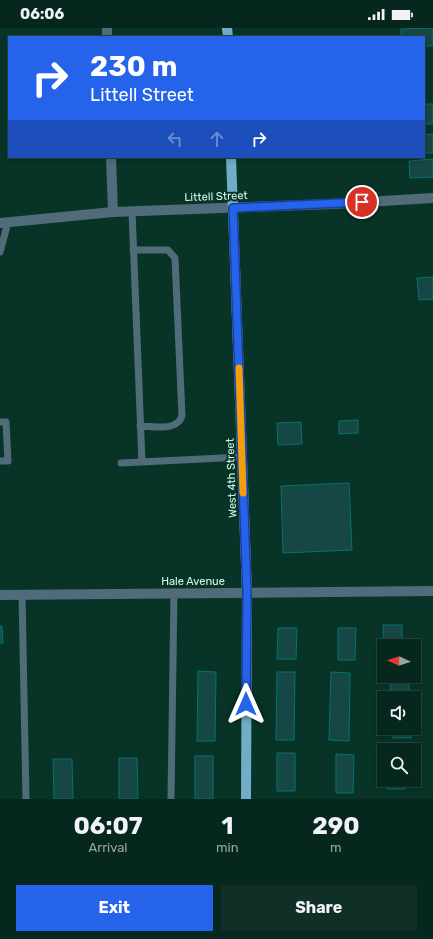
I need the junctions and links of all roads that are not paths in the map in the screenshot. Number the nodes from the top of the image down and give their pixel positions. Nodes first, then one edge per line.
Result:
1 (111, 158) edge
2 (231, 158) edge
3 (433, 198) edge
4 (233, 208) junction
5 (114, 212) junction
6 (132, 212) junction
7 (4, 223) edge
8 (133, 250) junction
9 (0, 252) edge
10 (0, 422) edge
11 (140, 426) junction
12 (242, 457) junction
13 (0, 461) edge
14 (142, 462) junction
15 (121, 463) dead end
16 (433, 591) edge
17 (174, 592) junction
18 (247, 593) junction
19 (0, 595) edge
20 (22, 595) junction
21 (26, 799) edge
22 (171, 799) edge
23 (246, 799) edge

1 - 5 street
2 - 4 main road, West 4th Street
3 - 4 street, Littell Street
4 - 6 street, Littell Street
4 - 12 main road, West 4th Street
5 - 6 street, Littell Street
5 - 7 street, Littell Street
6 - 8 lane
7 - 9 lane
8 - 11 lane
8 - 11 lane
10 - 13 lane
11 - 14 lane
12 - 14 lane
12 - 18 main road, West 4th Street
14 - 15 lane
16 - 18 street, Hale Avenue
17 - 18 street, Hale Avenue
17 - 20 street, Hale Avenue
17 - 22 lane
18 - 23 main road, West 4th Street
19 - 20 street, Hale Avenue
20 - 21 lane

